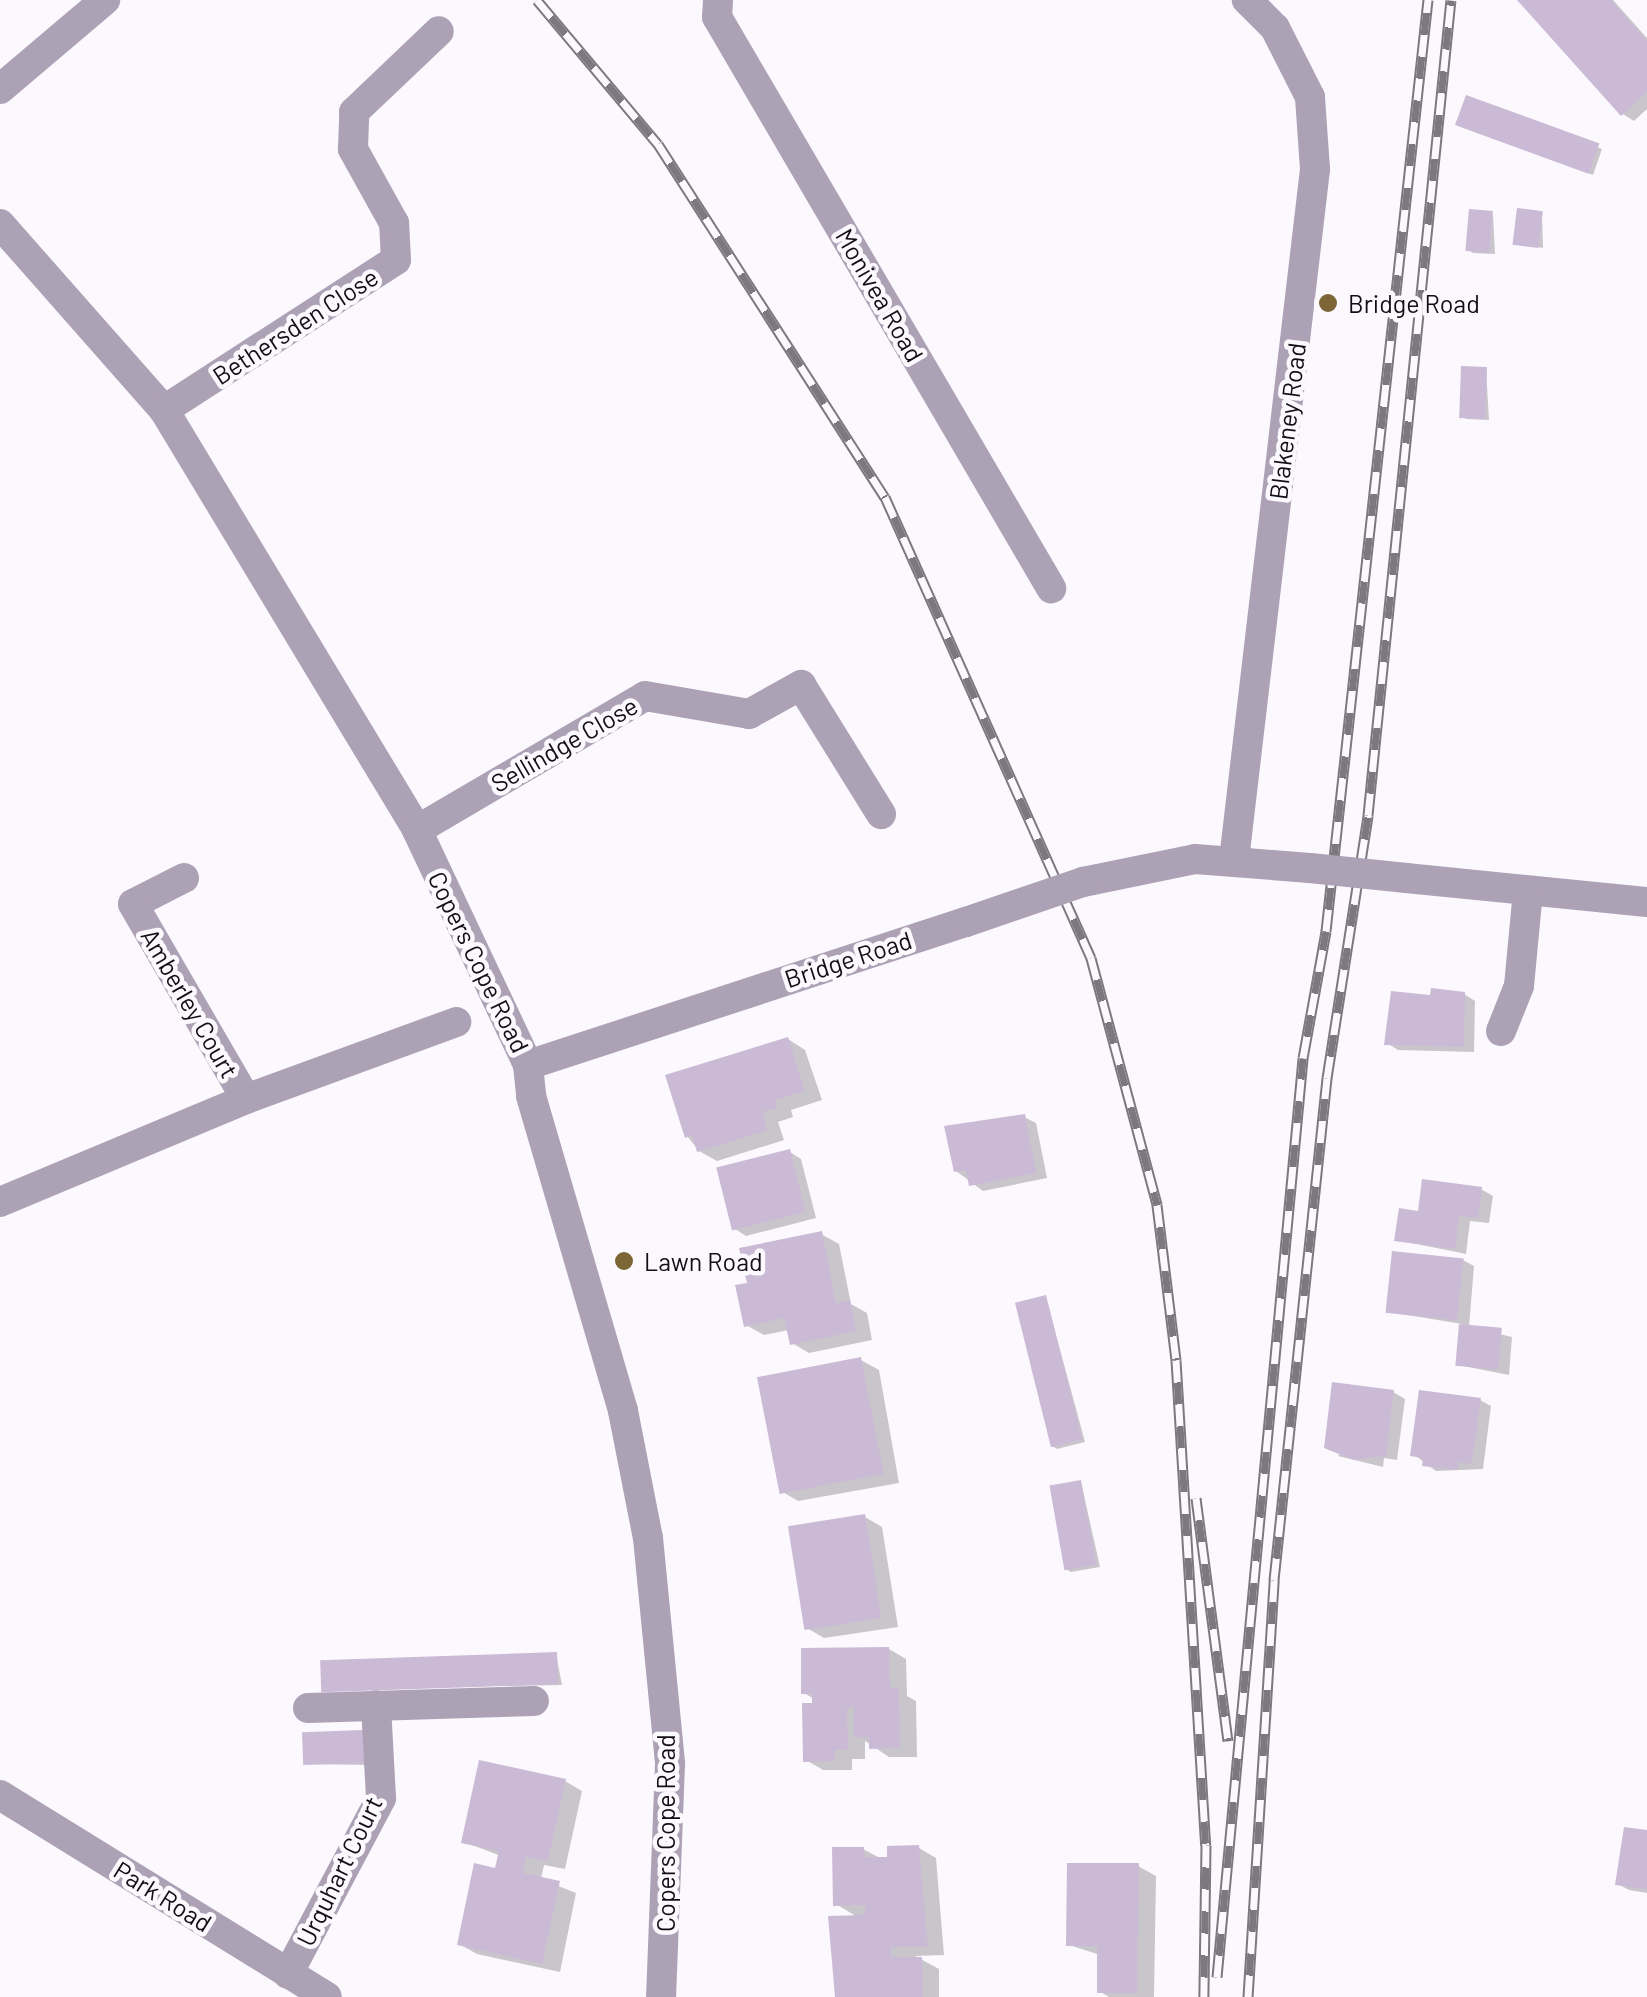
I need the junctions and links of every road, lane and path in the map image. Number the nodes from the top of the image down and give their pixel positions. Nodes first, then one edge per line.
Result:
1 (106, 0) edge
2 (718, 0) edge
3 (1247, 0) edge
4 (438, 32) dead end
5 (0, 90) edge
6 (0, 224) edge
7 (164, 410) junction
8 (1051, 588) dead end
9 (881, 814) dead end
10 (417, 830) junction
11 (1234, 860) junction
12 (184, 878) dead end
13 (1528, 891) junction
14 (1647, 902) edge
15 (456, 1022) dead end
16 (1501, 1030) dead end
17 (528, 1065) junction
18 (246, 1099) junction
19 (0, 1202) edge
20 (534, 1700) dead end
21 (376, 1705) junction
22 (308, 1708) dead end
23 (0, 1795) edge
24 (288, 1974) junction
25 (327, 1997) edge
26 (661, 1997) edge

1 - 5 street
2 - 8 street, Monivea Road
3 - 11 street, Blakeney Road
4 - 7 street, Bethersden Close
6 - 7 street, Copers Cope Road
7 - 10 street, Copers Cope Road
9 - 10 street, Sellindge Close
10 - 17 street, Copers Cope Road
11 - 13 street, Bridge Road, bridge
11 - 17 street, Bridge Road, bridge
12 - 18 street, Amberley Court
13 - 14 street, Bridge Road
13 - 16 street
15 - 18 street
17 - 26 street, Copers Cope Road
18 - 19 street
20 - 21 street
21 - 22 street
21 - 24 street, Urquhart Court
23 - 24 street, Park Road
24 - 25 street, Park Road

